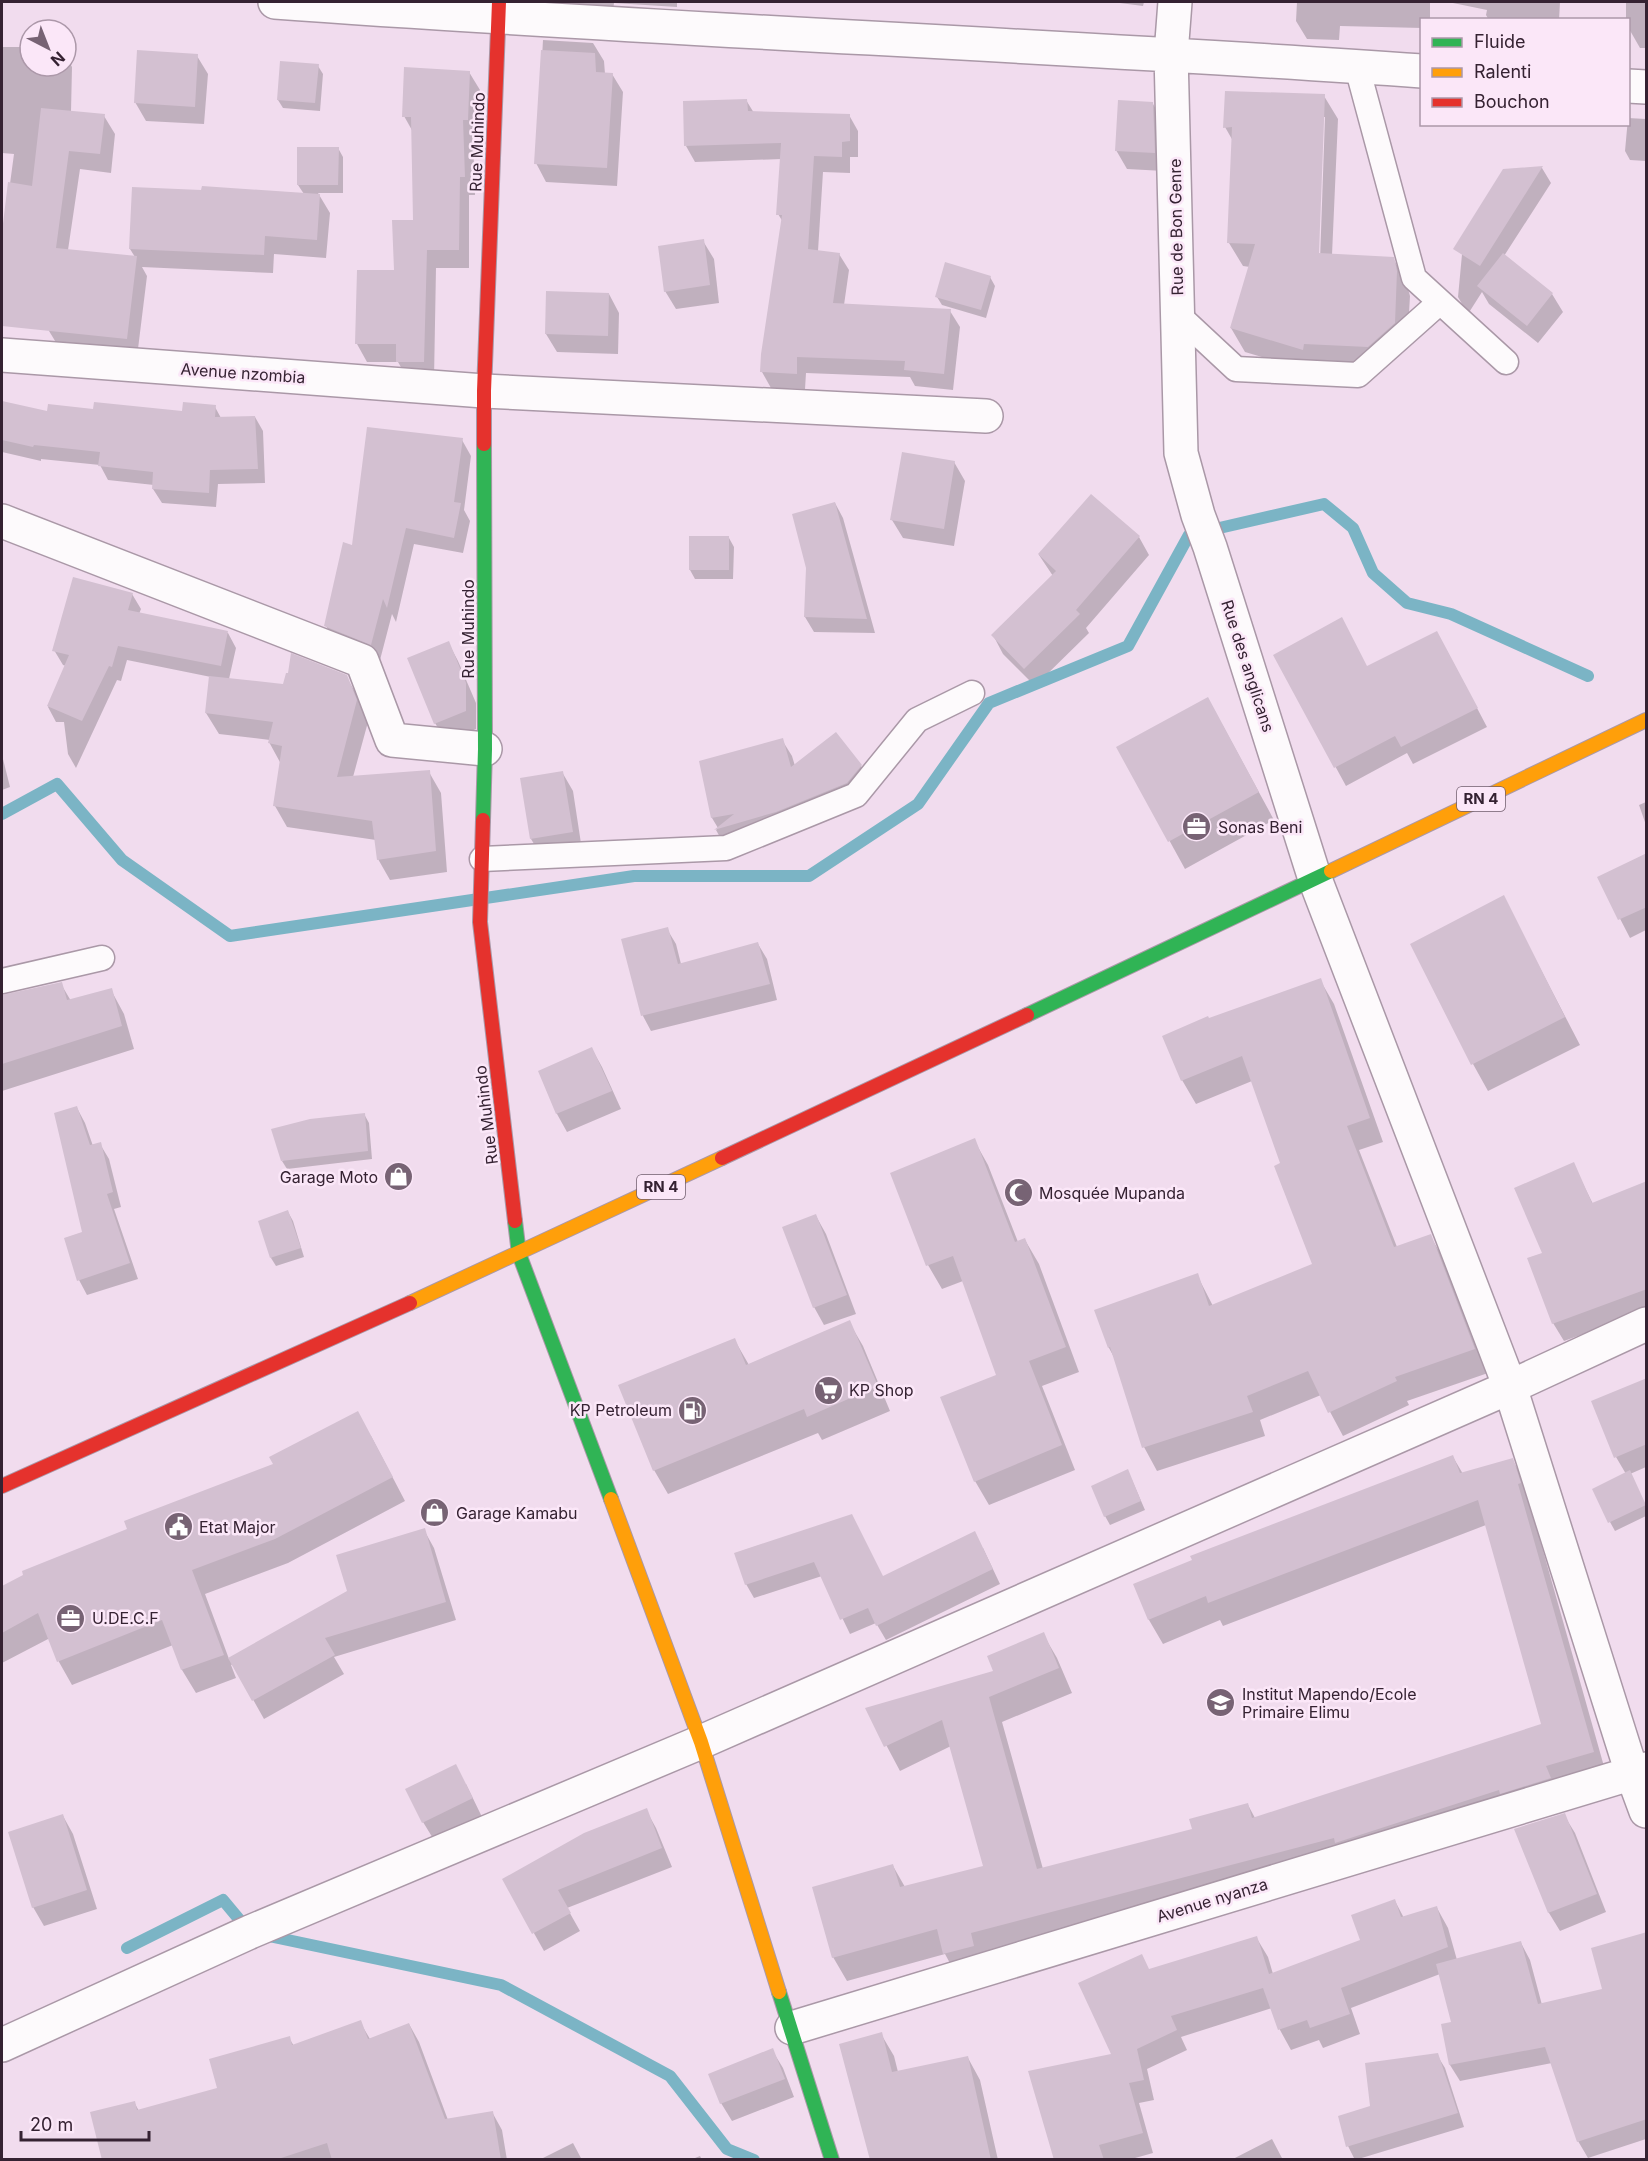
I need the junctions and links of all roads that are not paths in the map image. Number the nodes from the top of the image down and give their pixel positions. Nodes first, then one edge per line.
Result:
1 (275, 2) edge
2 (1175, 2) edge
3 (499, 10) edge
4 (1172, 54) junction
5 (1357, 67) junction
6 (1420, 71) edge
7 (1630, 86) edge
8 (1647, 87) edge
9 (1440, 302) junction
10 (1178, 315) junction
11 (2, 355) edge
12 (1506, 362) dead end
13 (484, 391) junction
14 (986, 416) dead end
15 (1181, 453) joint
16 (2, 521) edge
17 (972, 693) dead end
18 (1647, 720) edge
19 (485, 749) junction
20 (482, 870) junction
21 (1315, 879) junction
22 (102, 958) dead end
23 (2, 981) edge
24 (519, 1254) junction
25 (1647, 1324) edge
26 (1510, 1387) junction
27 (2, 1486) edge
28 (701, 1742) junction
29 (1639, 1771) edge
30 (1647, 1811) edge
31 (792, 2028) junction
32 (2, 2045) edge
33 (832, 2160) edge

1 - 3 street
2 - 4 street, Rue de Bon Genre
3 - 4 street
3 - 13 main road, Rue Muhindo
4 - 5 street
4 - 10 street, Rue de Bon Genre
5 - 6 street
5 - 9 lane
7 - 8 street
9 - 10 lane
9 - 12 lane
10 - 15 street, Rue de Bon Genre
11 - 13 street, Avenue nzombia
13 - 14 street, Avenue nzombia
13 - 19 main road, Rue Muhindo
15 - 21 street, Rue des anglicans
16 - 19 street
17 - 20 lane
18 - 21 main road, RN 4
19 - 20 main road, Rue Muhindo
20 - 24 main road, Rue Muhindo
21 - 24 main road, RN 4
21 - 26 street, Rue des anglicans
22 - 23 lane
24 - 27 main road, RN 4
24 - 28 main road, Rue Muhindo
25 - 26 street
26 - 28 street
26 - 29 street, Rue des anglicans
28 - 31 main road, Rue Muhindo
28 - 32 street
29 - 30 street, Rue des anglicans
29 - 31 street, Avenue nyanza
31 - 33 main road, Rue Muhindo

